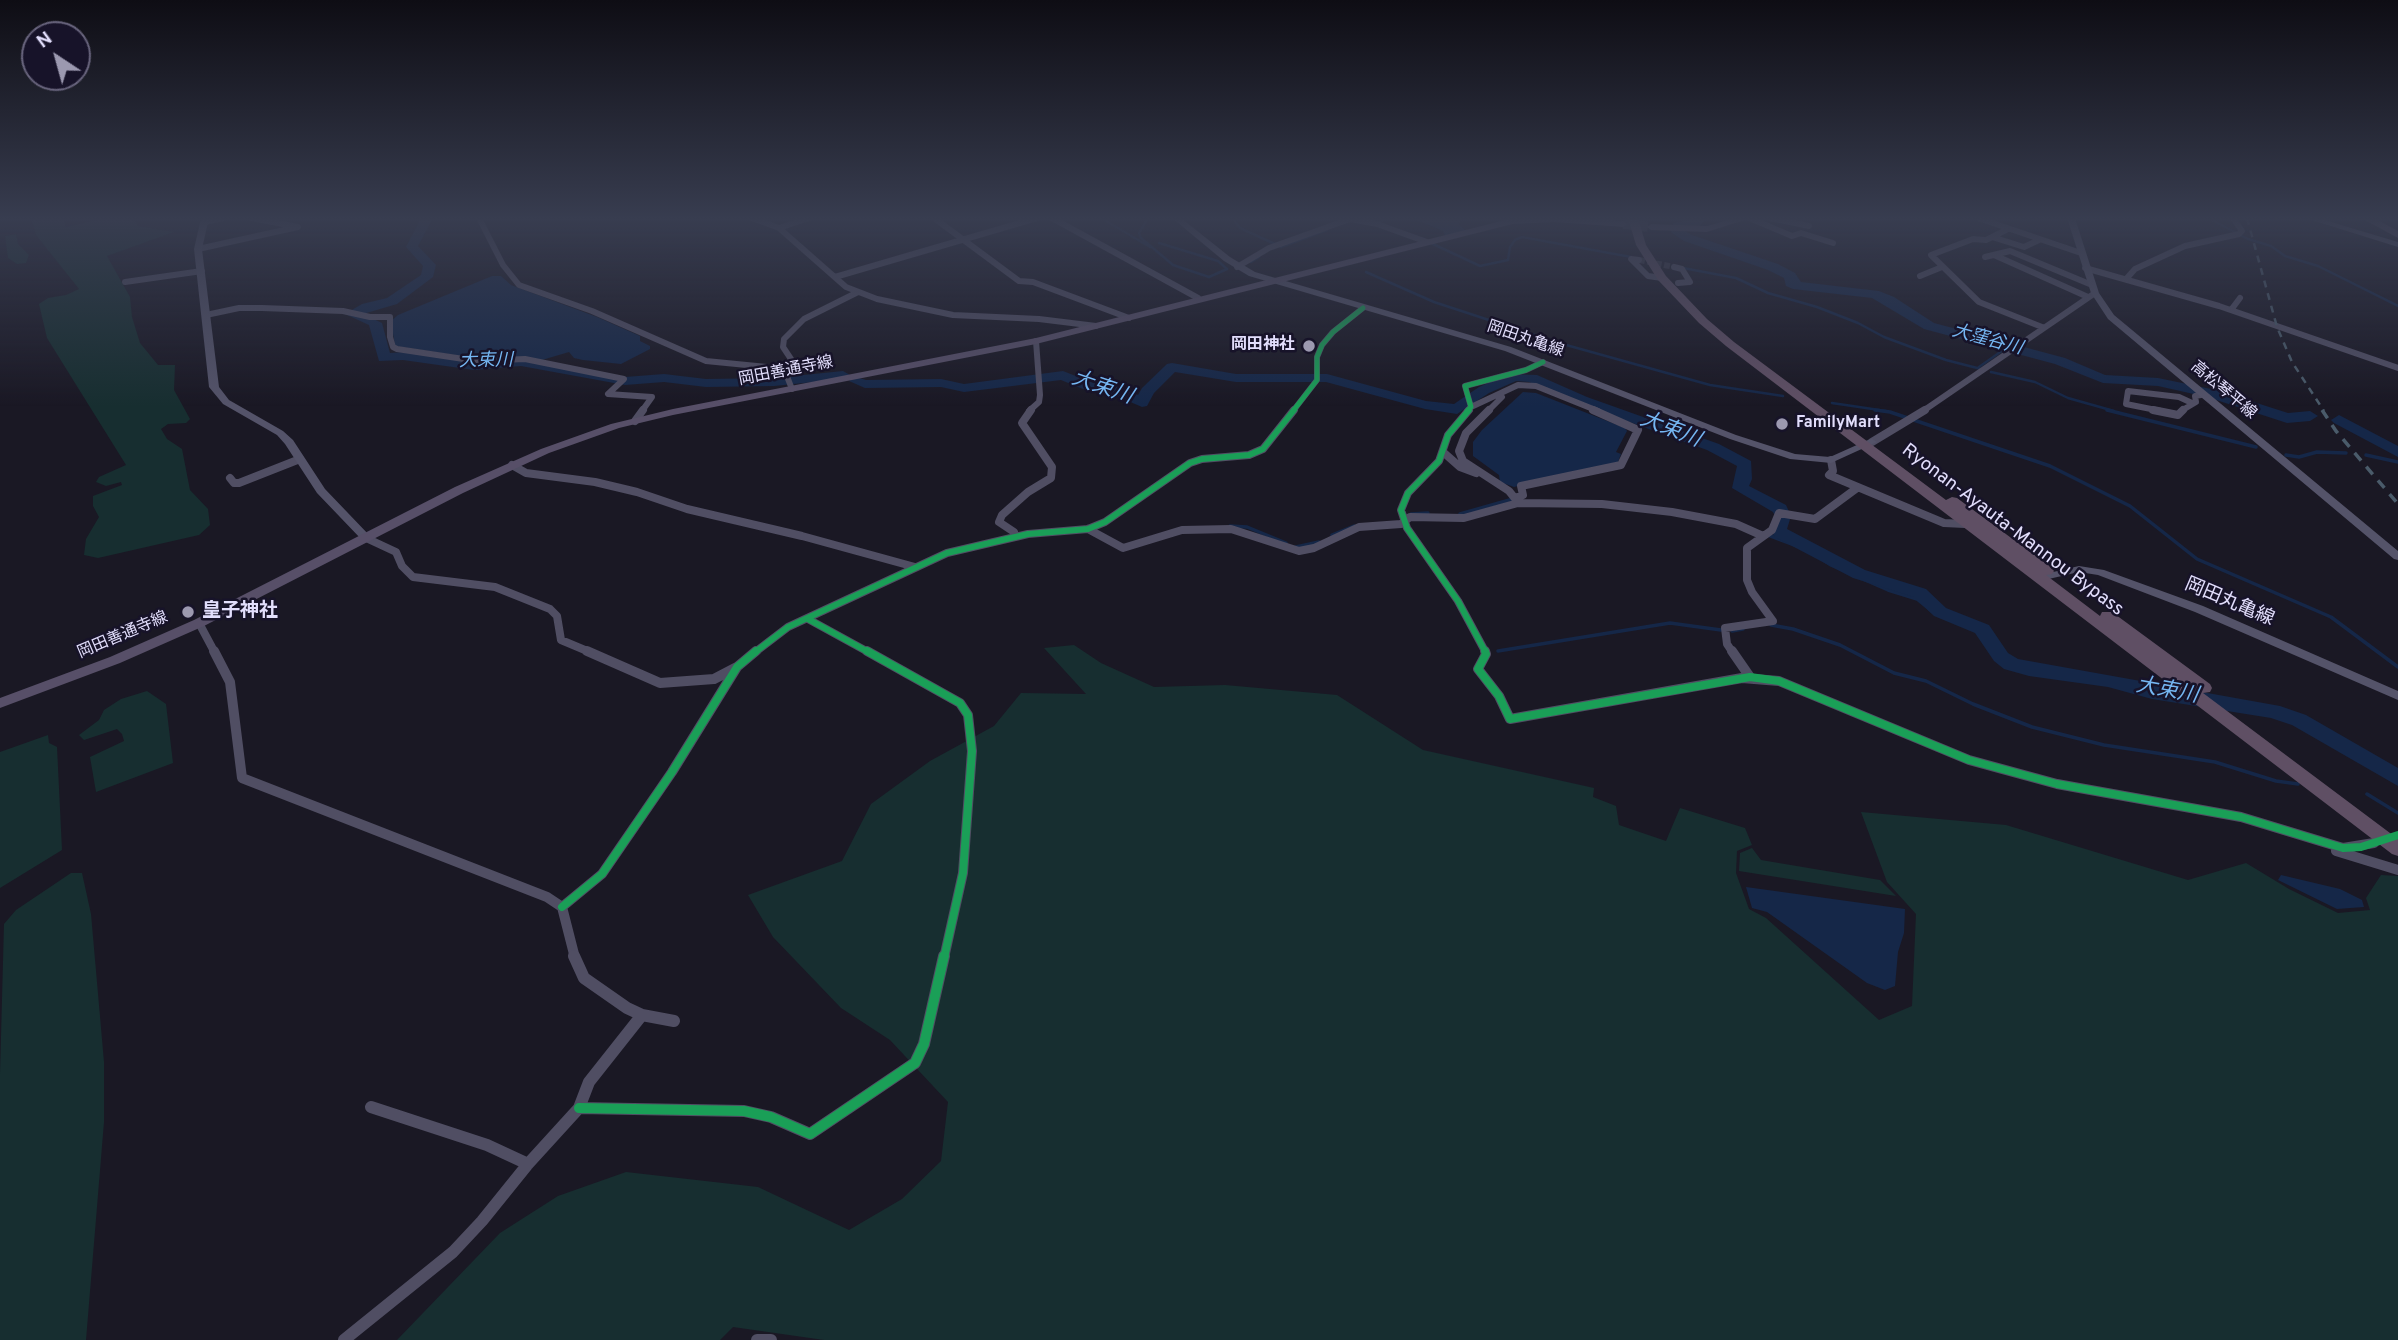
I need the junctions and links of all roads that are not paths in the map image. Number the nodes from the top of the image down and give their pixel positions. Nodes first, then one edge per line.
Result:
1 (135, 281) edge
2 (203, 281) edge
3 (515, 281) edge
4 (839, 281) edge
5 (1018, 281) edge
6 (1166, 281) edge
7 (1270, 281) joint
8 (1664, 281) tunnel mouth
9 (1676, 281) tunnel mouth
10 (1689, 281) edge
11 (1956, 281) edge
12 (2047, 281) edge
13 (2069, 281) edge
14 (2089, 281) edge
15 (2135, 281) edge
16 (125, 282) dead end
17 (1678, 283) junction
18 (858, 292) junction
19 (2092, 292) junction
20 (1198, 298) junction
21 (2240, 298) dead end
22 (1363, 308) junction
23 (2231, 310) junction
24 (206, 315) junction
25 (1129, 318) junction
26 (1096, 326) junction
27 (2042, 327) junction
28 (1036, 341) junction
29 (1544, 362) junction
30 (2398, 368) edge
31 (789, 381) junction
32 (2198, 392) junction
33 (1504, 393) junction
34 (2192, 403) junction
35 (1469, 404) junction
36 (635, 421) junction
37 (1867, 444) junction
38 (1443, 452) junction
39 (300, 459) junction
40 (1831, 460) junction
41 (512, 465) junction
42 (1485, 476) junction
43 (230, 478) dead end
44 (1857, 488) junction
45 (1517, 499) junction
46 (1403, 519) junction
47 (1965, 524) junction
48 (1091, 528) junction
49 (1765, 534) junction
50 (1015, 536) junction
51 (366, 538) junction
52 (2398, 557) edge
53 (915, 567) junction
54 (2047, 577) junction
55 (808, 619) junction
56 (199, 623) junction
57 (737, 667) junction
58 (1750, 677) junction
59 (2398, 696) edge
60 (0, 703) edge
61 (2398, 836) edge
62 (2309, 838) junction
63 (2374, 843) dead end
64 (2398, 849) edge
65 (2398, 870) edge
66 (562, 907) junction
67 (642, 1015) junction
68 (674, 1021) dead end
69 (372, 1107) dead end
70 (579, 1108) junction
71 (528, 1164) junction
72 (344, 1340) edge
73 (757, 1340) edge
74 (771, 1340) edge

1 - 16 street
2 - 24 main road
3 - 31 street
4 - 18 street
5 - 25 street
6 - 20 street
7 - 20 main road, 岡田善通寺線
7 - 22 main road, 岡田丸亀線
8 - 37 highway, Ryonan-Ayauta-Mannou Bypass
9 - 17 highway, Ryonan-Ayauta-Mannou Bypass
10 - 17 street
11 - 27 street
12 - 19 street
13 - 19 street
14 - 19 main road, 高松琴平線
15 - 23 street
17 - 37 highway, Ryonan-Ayauta-Mannou Bypass
18 - 26 street
18 - 31 street
19 - 27 street
19 - 32 main road, 高松琴平線
20 - 25 main road, 岡田善通寺線
21 - 23 street
22 - 29 main road, 岡田丸亀線
22 - 48 street
23 - 30 street
24 - 36 street
24 - 39 main road
25 - 26 main road, 岡田善通寺線
26 - 28 main road, 岡田善通寺線
27 - 37 street
28 - 31 main road, 岡田善通寺線
28 - 50 street
29 - 35 street
29 - 40 main road, 岡田丸亀線
31 - 36 main road, 岡田善通寺線
32 - 34 street
32 - 52 main road, 高松琴平線
33 - 35 street
33 - 42 street
33 - 45 street
34 - 34 street
35 - 38 street
36 - 41 main road, 岡田善通寺線
37 - 40 main road, 岡田丸亀線
37 - 47 highway, Ryonan-Ayauta-Mannou Bypass
37 - 54 highway, Ryonan-Ayauta-Mannou Bypass
38 - 42 street
38 - 46 street
39 - 43 street
39 - 51 main road
40 - 44 street
41 - 51 main road, 岡田善通寺線
41 - 53 street
42 - 45 street
44 - 47 street
44 - 49 street
45 - 46 street
45 - 49 street
46 - 48 street
46 - 58 street
47 - 54 highway, Ryonan-Ayauta-Mannou Bypass
48 - 50 street
49 - 58 street
50 - 53 street
51 - 56 main road, 岡田善通寺線
51 - 57 street
53 - 55 street
54 - 59 main road, 岡田丸亀線
54 - 61 highway, Ryonan-Ayauta-Mannou Bypass
54 - 64 highway, Ryonan-Ayauta-Mannou Bypass
55 - 57 street
55 - 70 street
56 - 60 main road, 岡田善通寺線
56 - 66 street
57 - 66 street
58 - 62 street
62 - 63 street
62 - 65 street
66 - 67 street
67 - 68 street
67 - 70 street
69 - 71 street
70 - 71 street
71 - 72 street
73 - 74 street

